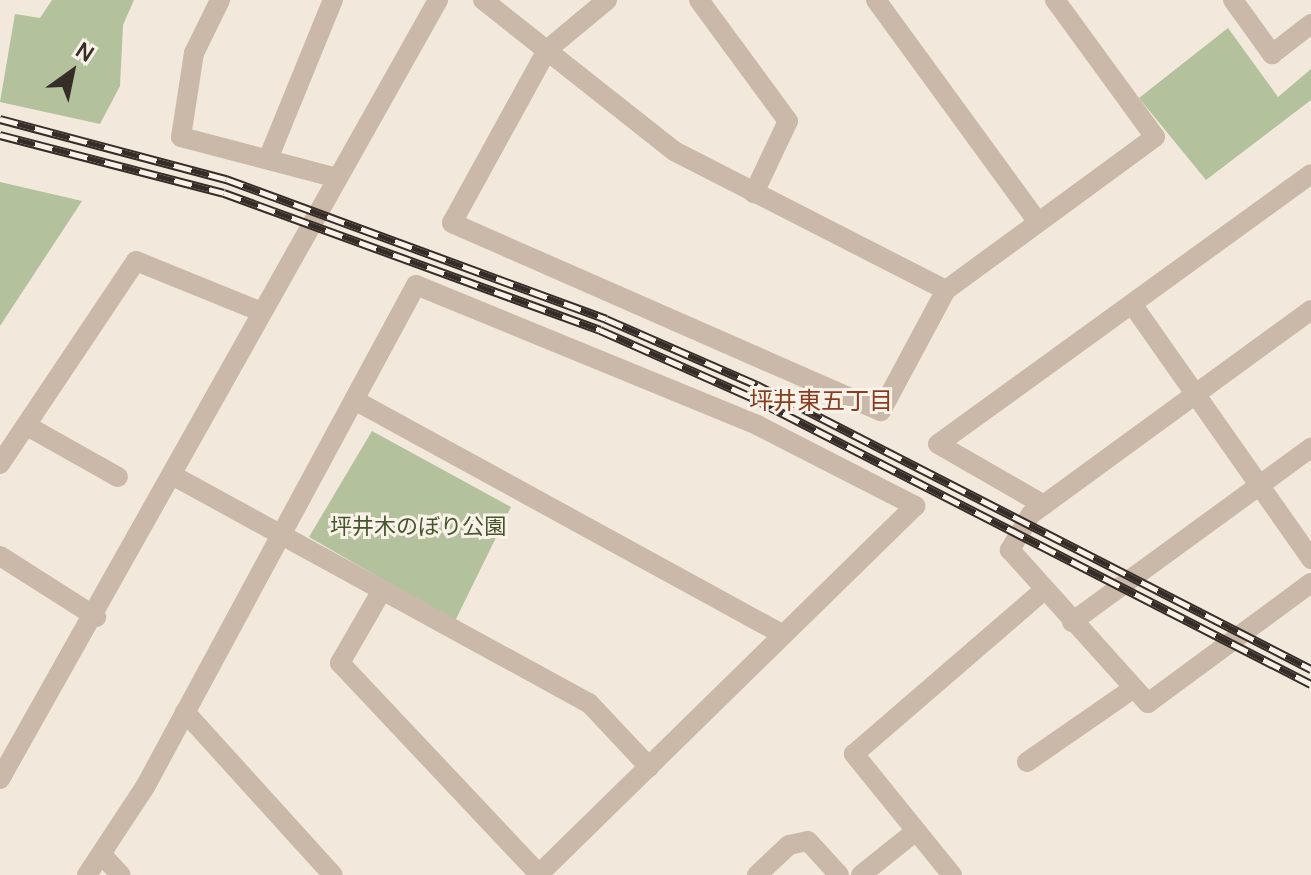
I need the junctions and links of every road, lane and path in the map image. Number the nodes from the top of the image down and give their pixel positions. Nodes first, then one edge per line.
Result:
1 (220, 0) edge
2 (333, 0) edge
3 (438, 0) edge
4 (483, 0) edge
5 (607, 0) edge
6 (699, 0) edge
7 (876, 0) edge
8 (1055, 0) edge
9 (1233, 0) edge
10 (1311, 24) edge
11 (547, 50) junction
12 (268, 159) junction
13 (1311, 174) edge
14 (333, 177) junction
15 (754, 193) junction
16 (1037, 221) junction
17 (946, 290) junction
18 (1132, 304) junction
19 (1311, 310) edge
20 (259, 311) junction
21 (1194, 394) junction
22 (358, 402) junction
23 (29, 427) junction
24 (1311, 448) edge
25 (0, 464) edge
26 (172, 475) junction
27 (118, 477) dead end
28 (1259, 486) junction
29 (1044, 505) junction
30 (279, 535) junction
31 (0, 556) edge
32 (1311, 559) edge
33 (1311, 583) edge
34 (1044, 590) junction
35 (381, 592) junction
36 (96, 617) junction
37 (1072, 622) junction
38 (782, 634) junction
39 (1131, 690) junction
40 (185, 712) junction
41 (1027, 762) dead end
42 (649, 767) junction
43 (0, 779) edge
44 (916, 831) junction
45 (103, 856) junction
46 (539, 874) edge
47 (87, 875) edge
48 (121, 875) edge
49 (333, 875) edge
50 (757, 875) edge
51 (839, 875) edge
52 (861, 875) edge
53 (952, 875) edge

1 - 12 street
2 - 12 street
3 - 14 street
4 - 11 street
5 - 11 street
6 - 15 street
7 - 16 street
8 - 16 street
9 - 10 street
11 - 15 street
11 - 17 street
12 - 14 street
13 - 18 street
14 - 20 street
15 - 17 street
16 - 17 street
18 - 21 street
18 - 29 street
19 - 21 street
20 - 23 street
20 - 26 street
21 - 28 street
21 - 29 street
22 - 30 street
22 - 38 street
22 - 38 street
23 - 25 street
23 - 27 street
24 - 28 street
26 - 30 street
26 - 36 street
28 - 32 street
28 - 37 street
29 - 34 street
30 - 35 street
30 - 40 street
31 - 36 street
33 - 39 street
34 - 37 street
34 - 44 street
35 - 42 street
35 - 46 street
36 - 43 street
37 - 39 street
38 - 42 street
39 - 41 street
40 - 45 street
40 - 49 street
42 - 46 street
44 - 52 street
44 - 53 street
45 - 47 street
45 - 48 street
50 - 51 street

